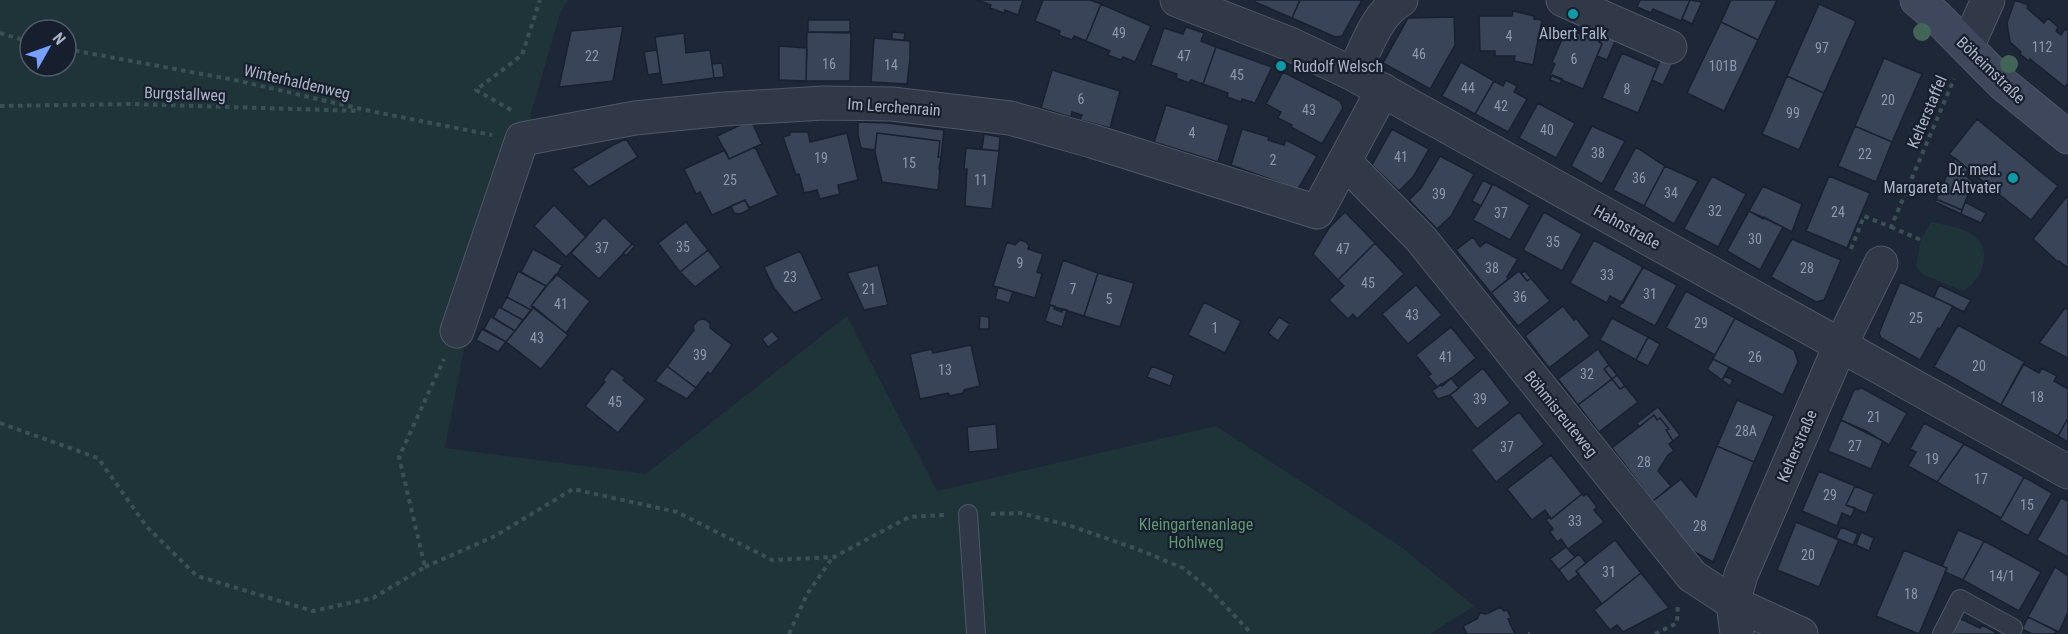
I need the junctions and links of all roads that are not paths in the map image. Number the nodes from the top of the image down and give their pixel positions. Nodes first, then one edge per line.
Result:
1 (1177, 0) edge
2 (1401, 0) edge
3 (1563, 0) edge
4 (1917, 0) edge
5 (1988, 0) edge
6 (1670, 47) dead end
7 (1967, 47) junction
8 (1353, 74) junction
9 (1383, 90) junction
10 (2068, 137) edge
11 (1345, 162) junction
12 (1881, 263) road end
13 (457, 331) road end
14 (1840, 346) junction
15 (2068, 472) edge
16 (968, 514) road end
17 (1735, 619) edge
18 (2013, 628) dead end
19 (976, 634) edge
20 (1801, 634) edge
21 (1942, 634) edge

1 - 8 street, Hahnstraße
2 - 8 street
3 - 6 street
4 - 7 street, Böheimstraße
5 - 7 street
7 - 10 street, Böheimstraße
8 - 9 street, Hahnstraße
9 - 11 street, Im Lerchenrain
9 - 14 street, Hahnstraße
11 - 13 street, Im Lerchenrain
11 - 17 street, Böhmisreuteweg
12 - 14 street, Kelterstraße
14 - 15 street, Hahnstraße
14 - 17 street, Kelterstraße
16 - 19 lane
17 - 20 street, Böhmisreuteweg
18 - 21 lane

